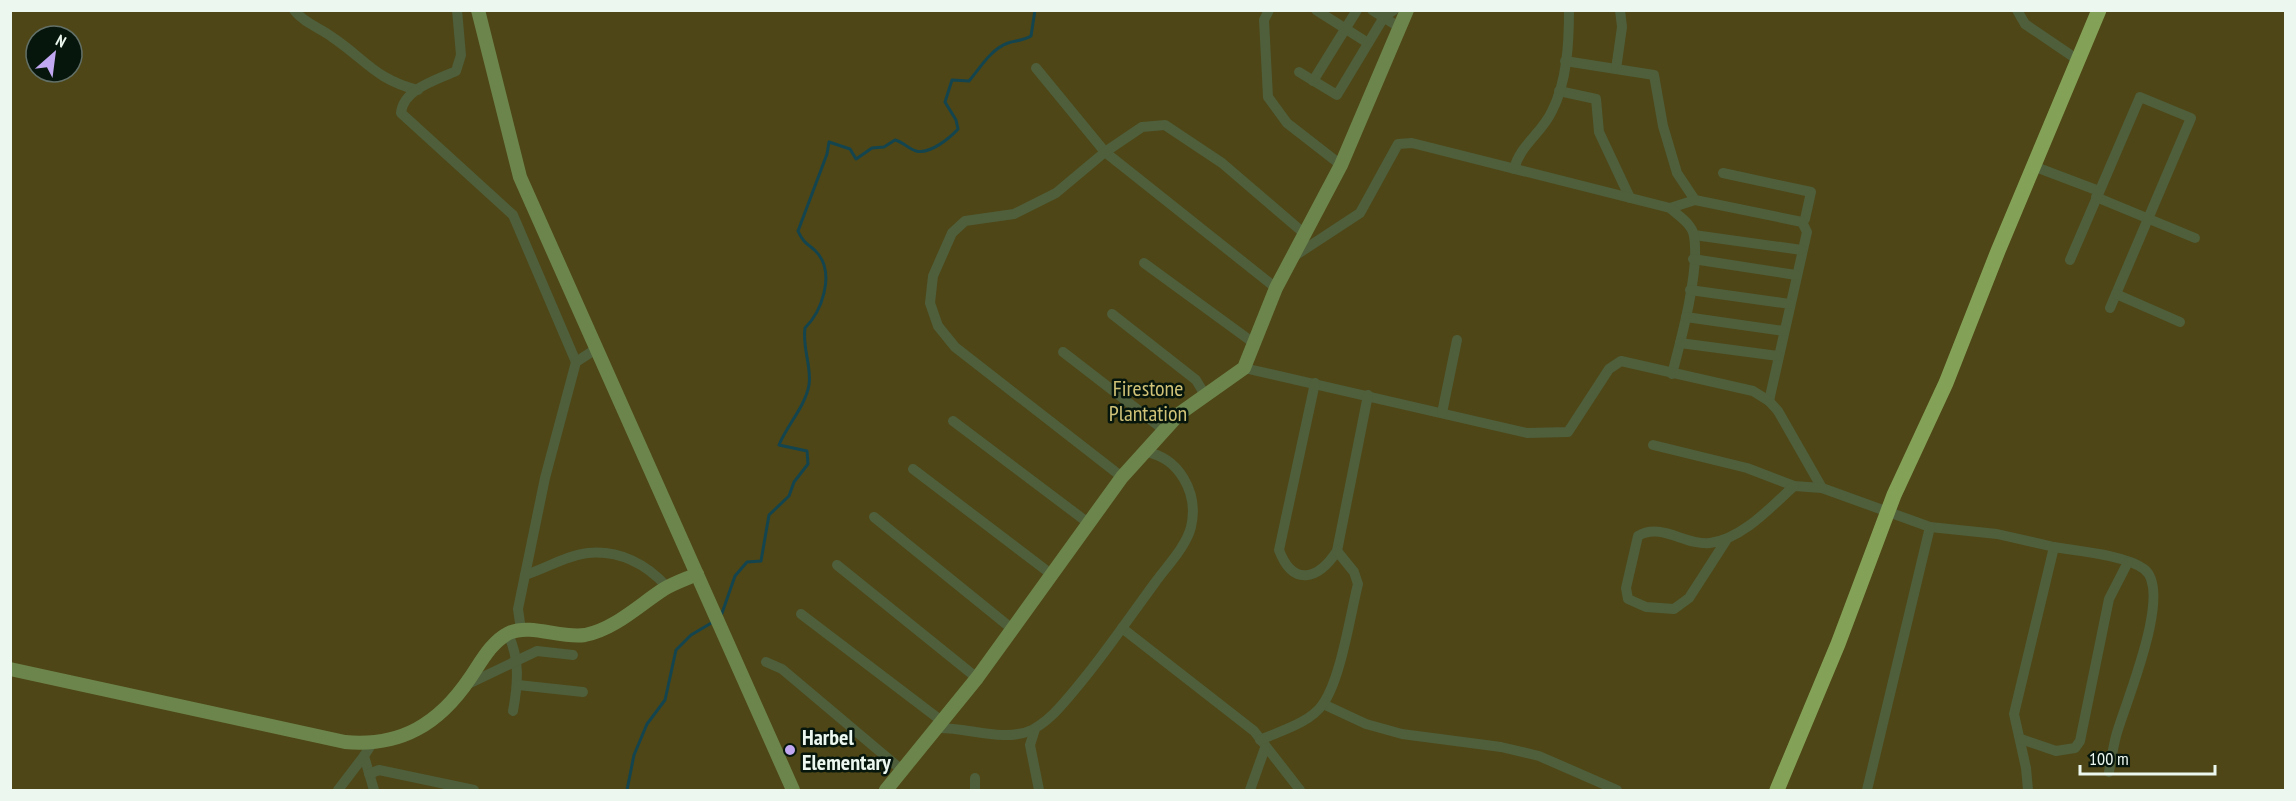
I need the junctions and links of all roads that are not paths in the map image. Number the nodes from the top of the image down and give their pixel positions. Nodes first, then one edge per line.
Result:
1 (294, 10) edge
2 (457, 10) edge
3 (478, 10) edge
4 (1269, 10) edge
5 (1316, 10) edge
6 (1357, 10) edge
7 (1372, 10) edge
8 (1394, 10) edge
9 (1407, 10) edge
10 (1569, 10) edge
11 (1620, 10) edge
12 (2017, 10) edge
13 (2099, 10) edge
14 (1384, 17) junction
15 (1399, 27) junction
16 (1346, 29) junction
17 (1368, 43) junction
18 (2078, 60) junction
19 (1565, 61) junction
20 (1036, 68) dead end
21 (1616, 69) junction
22 (1299, 72) dead end
23 (1313, 81) junction
24 (418, 90) junction
25 (1559, 91) junction
26 (1105, 152) junction
27 (1341, 165) junction
28 (2033, 166) junction
29 (1514, 169) junction
30 (1723, 173) dead end
31 (2098, 194) junction
32 (1630, 198) junction
33 (1695, 200) junction
34 (1670, 208) junction
35 (2148, 219) junction
36 (1802, 222) junction
37 (1306, 235) junction
38 (1694, 235) junction
39 (2195, 238) dead end
40 (1802, 250) junction
41 (1293, 257) junction
42 (1693, 259) junction
43 (2070, 260) dead end
44 (1144, 263) dead end
45 (1796, 275) junction
46 (1276, 288) junction
47 (1690, 290) junction
48 (2116, 294) junction
49 (1790, 304) junction
50 (2110, 308) dead end
51 (1112, 314) dead end
52 (1686, 317) junction
53 (2180, 322) dead end
54 (1784, 331) junction
55 (1457, 340) dead end
56 (1680, 343) junction
57 (1255, 344) junction
58 (596, 349) junction
59 (1063, 352) dead end
60 (1778, 356) junction
61 (576, 362) junction
62 (1244, 368) junction
63 (1672, 374) junction
64 (1315, 383) junction
65 (1205, 395) junction
66 (1368, 395) junction
67 (1769, 401) junction
68 (1442, 413) junction
69 (953, 421) dead end
70 (1164, 430) junction
71 (1653, 445) dead end
72 (1145, 452) junction
73 (913, 470) dead end
74 (1122, 477) junction
75 (1794, 486) junction
76 (1821, 488) junction
77 (1888, 513) junction
78 (874, 517) dead end
79 (1087, 522) junction
80 (1930, 527) junction
81 (1727, 539) junction
82 (2054, 547) junction
83 (1336, 551) junction
84 (2127, 562) junction
85 (837, 565) dead end
86 (697, 574) junction
87 (1051, 574) junction
88 (525, 575) junction
89 (667, 587) junction
90 (801, 614) dead end
91 (1011, 627) junction
92 (1122, 628) junction
93 (515, 632) junction
94 (573, 656) dead end
95 (516, 659) junction
96 (766, 662) dead end
97 (10, 669) edge
98 (977, 678) junction
99 (466, 685) junction
100 (518, 685) junction
101 (583, 693) dead end
102 (1323, 704) junction
103 (513, 711) dead end
104 (940, 725) junction
105 (1035, 729) junction
106 (2021, 739) junction
107 (1262, 744) junction
108 (368, 751) junction
109 (903, 771) junction
110 (2109, 772) dead end
111 (369, 774) junction
112 (975, 778) dead end
113 (338, 790) edge
114 (374, 790) edge
115 (474, 790) edge
116 (793, 790) edge
117 (886, 790) edge
118 (975, 790) edge
119 (1039, 790) edge
120 (1250, 790) edge
121 (1300, 790) edge
122 (1617, 790) edge
123 (1777, 790) edge
124 (1867, 790) edge
125 (2028, 790) edge

1 - 24 street
2 - 24 street
3 - 58 street
4 - 27 street
5 - 16 street
6 - 16 street
7 - 14 street
8 - 14 street
9 - 15 street
10 - 19 street
11 - 21 street
12 - 18 street
13 - 18 main road
14 - 15 street
14 - 17 street
15 - 27 street
16 - 17 street
16 - 23 street
17 - 23 street
18 - 28 main road
19 - 21 street
19 - 25 street
20 - 26 street
21 - 33 street
22 - 23 street
24 - 61 street
25 - 29 street
25 - 32 street
26 - 37 street
26 - 46 street
26 - 74 street
27 - 37 street
28 - 31 street
28 - 77 main road
29 - 32 street
29 - 41 street
30 - 36 street
31 - 35 street
31 - 35 street
31 - 43 street
32 - 34 street
33 - 34 street
33 - 36 street
34 - 38 street
35 - 39 street
35 - 48 street
36 - 40 street
37 - 41 street
38 - 40 street
38 - 42 street
40 - 45 street
41 - 46 street
42 - 45 street
42 - 47 street
44 - 57 street
45 - 49 street
46 - 57 street
47 - 49 street
47 - 52 street
48 - 50 street
48 - 53 street
49 - 54 street
51 - 65 street
52 - 54 street
52 - 56 street
54 - 60 street
55 - 68 street
56 - 60 street
56 - 63 street
57 - 62 street
58 - 61 street
58 - 86 street
59 - 70 street
60 - 67 street
61 - 88 street
62 - 64 street
62 - 65 street
63 - 67 street
63 - 68 street
64 - 66 street
64 - 83 street
65 - 70 street
66 - 68 street
66 - 83 street
67 - 76 street
69 - 79 street
70 - 72 street
71 - 75 street
72 - 74 street
72 - 92 street
73 - 87 street
74 - 79 street
75 - 76 street
75 - 81 street
76 - 77 street
77 - 80 street
77 - 123 main road
78 - 91 street
79 - 87 street
80 - 82 street
80 - 124 street
81 - 81 street
82 - 84 street
82 - 106 street
83 - 102 street
84 - 106 street
84 - 110 street
85 - 98 street
86 - 89 street
86 - 116 street
87 - 91 street
88 - 89 street
88 - 93 street
89 - 93 street
90 - 104 street
91 - 98 street
92 - 105 street
92 - 107 street
93 - 95 street
93 - 99 street
94 - 95 street
95 - 99 street
95 - 100 street
96 - 109 street
97 - 108 street
98 - 104 street
99 - 108 street
100 - 101 street
100 - 103 street
102 - 107 street
102 - 122 street
104 - 105 street
104 - 109 street
105 - 119 street
106 - 125 street
107 - 120 street
107 - 121 street
108 - 111 street
108 - 113 street
109 - 117 street
111 - 114 street
111 - 115 street
112 - 118 street

